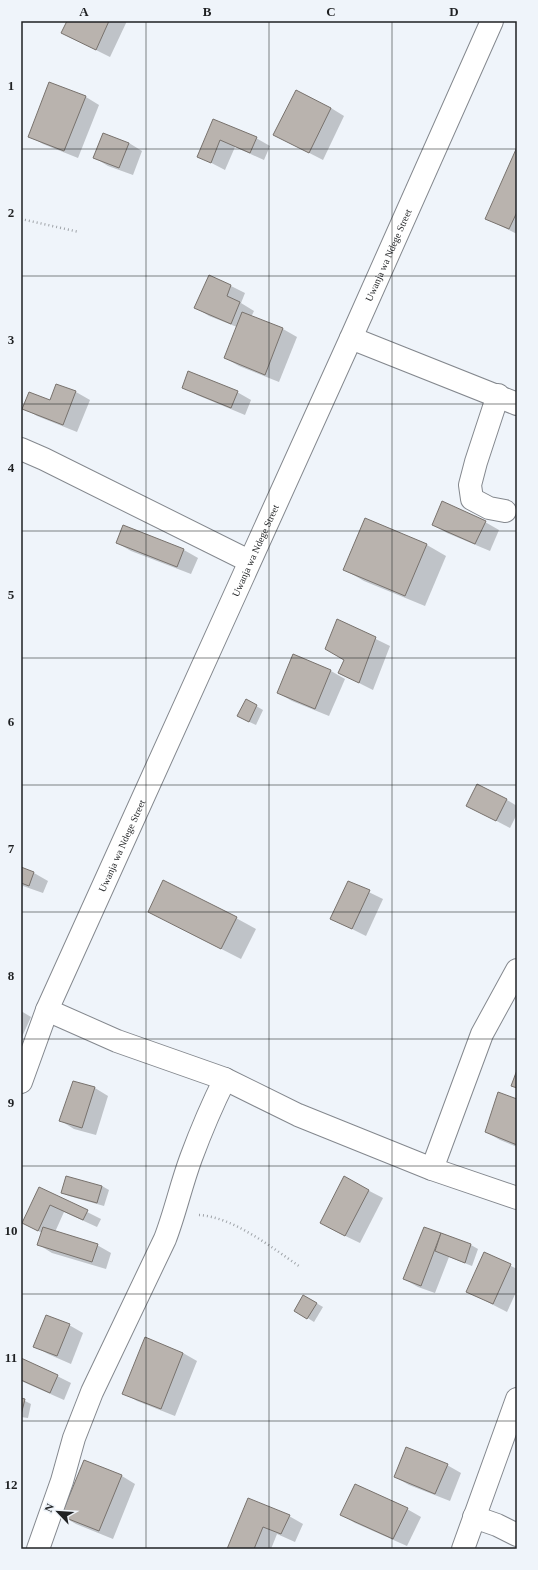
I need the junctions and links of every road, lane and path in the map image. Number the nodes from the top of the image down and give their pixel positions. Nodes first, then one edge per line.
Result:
1 (492, 21) edge
2 (21, 219) edge
3 (79, 232) dead end
4 (351, 338) junction
5 (508, 399) edge
6 (21, 448) edge
7 (505, 510) dead end
8 (249, 561) junction
9 (517, 970) edge
10 (46, 1010) junction
11 (224, 1079) junction
12 (21, 1082) edge
13 (432, 1169) junction
14 (517, 1198) edge
15 (174, 1214) junction
16 (299, 1266) dead end
17 (517, 1399) edge
18 (474, 1517) junction
19 (517, 1535) edge
20 (38, 1549) edge
21 (464, 1549) edge

1 - 4 street, Uwanja wa Ndege Street
2 - 3 path
4 - 5 street
4 - 8 street, Uwanja wa Ndege Street
5 - 7 street
6 - 8 street
8 - 10 street, Uwanja wa Ndege Street
9 - 13 street
10 - 11 street
10 - 12 street, Uwanja wa Ndege Street
11 - 13 street
11 - 15 street
13 - 14 street
15 - 16 path
15 - 20 street
17 - 18 street
18 - 19 street
18 - 21 street

